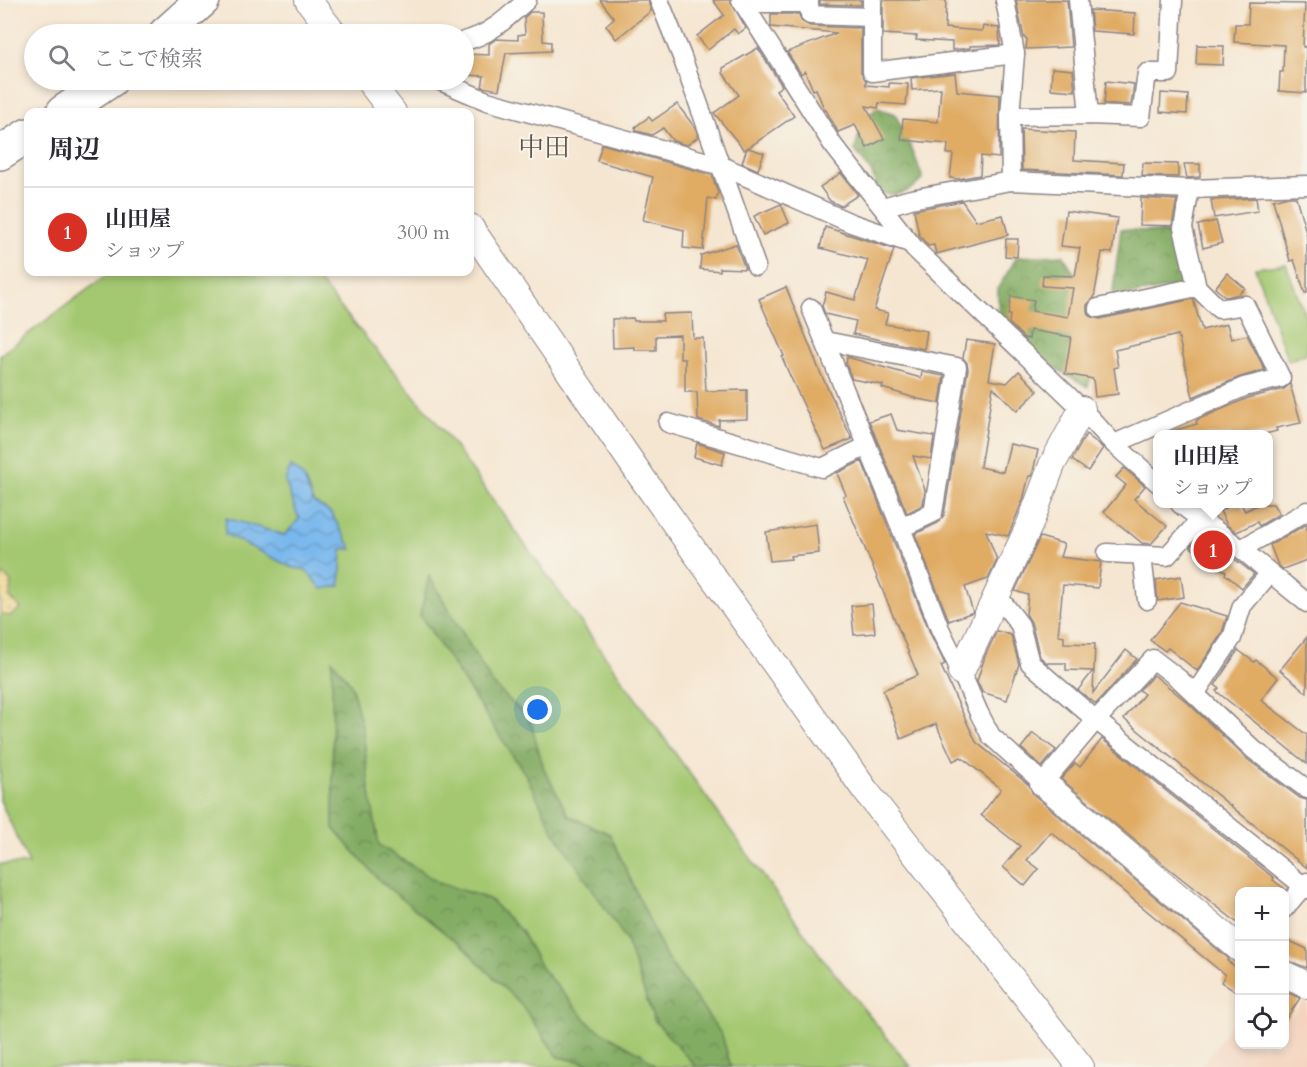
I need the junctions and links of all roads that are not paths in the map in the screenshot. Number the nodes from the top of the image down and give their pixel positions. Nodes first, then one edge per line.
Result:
1 (203, 0) edge
2 (308, 0) edge
3 (527, 0) edge
4 (659, 0) edge
5 (1005, 0) edge
6 (1078, 0) edge
7 (1173, 0) edge
8 (742, 1) edge
9 (809, 1) edge
10 (872, 9) edge
11 (176, 24) edge
12 (326, 24) edge
13 (474, 39) edge
14 (1015, 54) junction
15 (96, 90) edge
16 (376, 90) edge
17 (460, 90) edge
18 (69, 108) edge
19 (390, 108) edge
20 (1010, 116) junction
21 (1089, 116) junction
22 (24, 138) edge
23 (0, 153) edge
24 (722, 166) junction
25 (1011, 181) junction
26 (1307, 185) edge
27 (1190, 189) junction
28 (883, 207) junction
29 (474, 233) edge
30 (910, 243) junction
31 (756, 266) dead end
32 (1197, 287) junction
33 (811, 308) dead end
34 (1098, 308) dead end
35 (825, 341) junction
36 (1082, 409) junction
37 (668, 423) dead end
38 (1114, 444) junction
39 (867, 446) junction
40 (1153, 479) edge
41 (1186, 508) edge
42 (1307, 511) edge
43 (1201, 519) junction
44 (901, 528) junction
45 (1241, 549) junction
46 (1107, 553) dead end
47 (1142, 555) junction
48 (1270, 573) junction
49 (997, 595) junction
50 (1146, 600) dead end
51 (1307, 603) edge
52 (961, 672) junction
53 (1195, 694) junction
54 (1096, 720) junction
55 (1043, 783) junction
56 (1307, 789) edge
57 (1305, 886) edge
58 (1289, 904) edge
59 (1235, 946) edge
60 (1289, 976) edge
61 (1307, 985) edge
62 (1081, 1067) edge

1 - 11 highway
2 - 12 street
3 - 13 street
4 - 24 street
5 - 14 street
6 - 21 street
7 - 21 street
8 - 9 street
8 - 28 street
9 - 10 street
10 - 14 street
14 - 20 street
15 - 18 highway
16 - 19 street
17 - 24 street
20 - 21 street
20 - 25 street
22 - 23 highway
24 - 30 street
24 - 31 street
25 - 27 street
25 - 28 street
26 - 27 street
27 - 32 street
28 - 30 street
29 - 62 street
30 - 36 street
32 - 34 street
32 - 38 street
33 - 35 street
35 - 39 street
35 - 44 street
36 - 38 street
36 - 49 street
37 - 39 street
38 - 40 street
39 - 44 street
41 - 43 street
42 - 45 street
43 - 45 street
43 - 47 street
44 - 52 street
45 - 48 street
46 - 47 street
47 - 50 street
48 - 51 street
48 - 53 street
49 - 52 street
49 - 54 street
52 - 55 street
53 - 54 street
53 - 56 street
54 - 55 street
54 - 57 street
55 - 59 street
57 - 58 street
60 - 61 street

